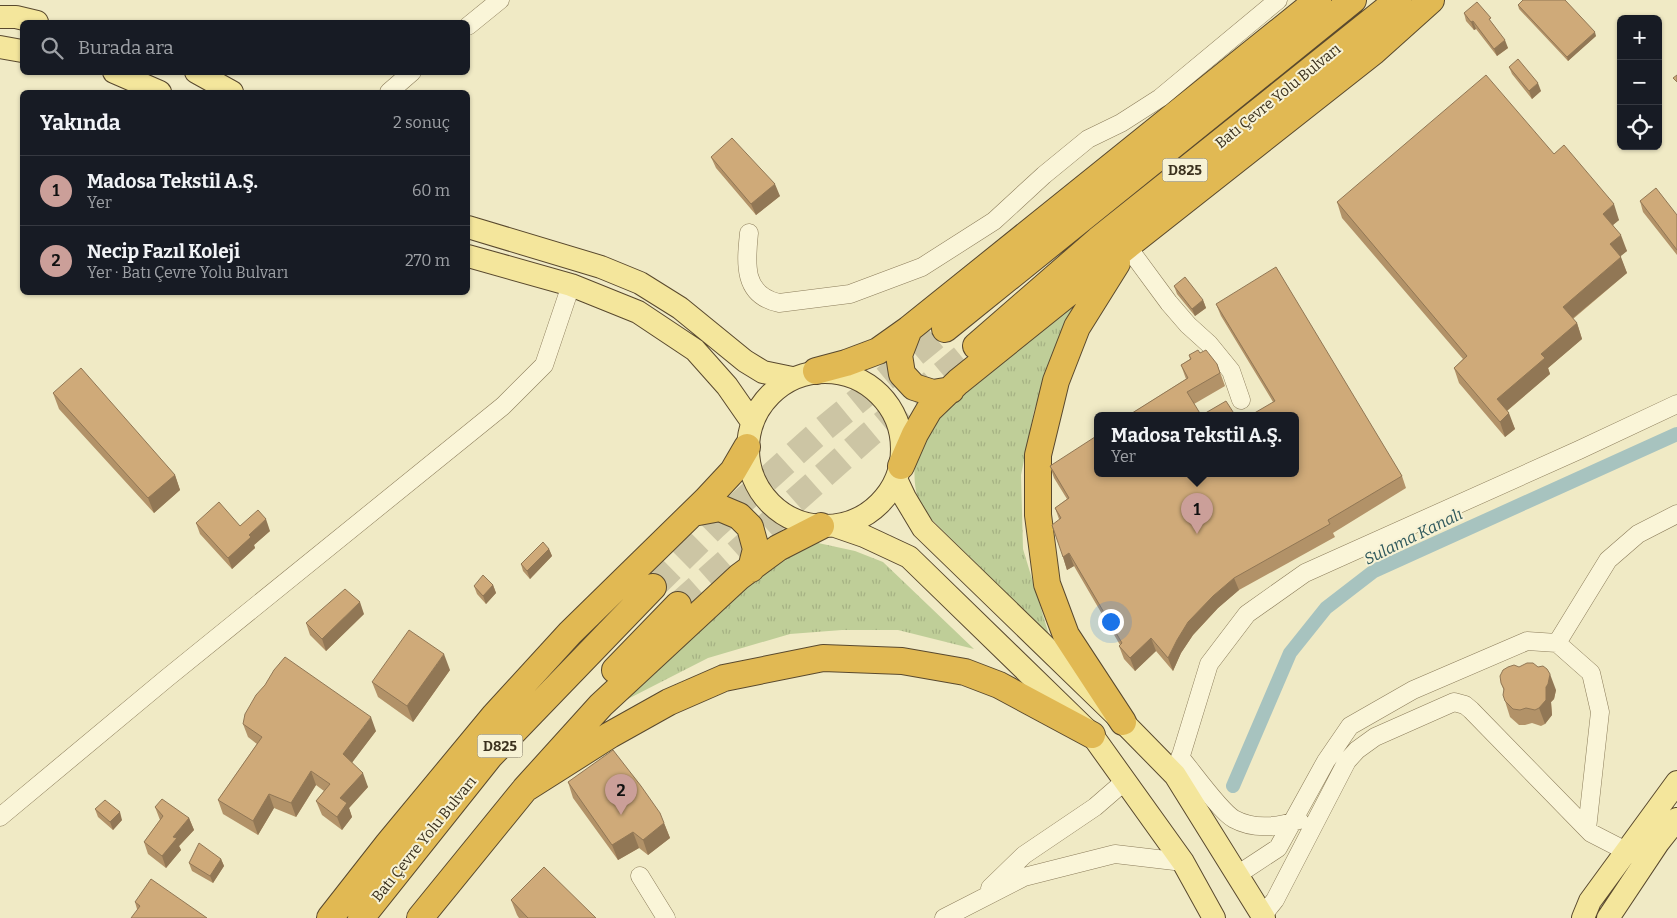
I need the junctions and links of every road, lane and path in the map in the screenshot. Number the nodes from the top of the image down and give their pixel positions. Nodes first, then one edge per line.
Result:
1 (500, 0) edge
2 (1278, 0) edge
3 (1318, 0) edge
4 (1353, 0) edge
5 (1398, 0) edge
6 (1431, 0) edge
7 (470, 24) edge
8 (0, 47) edge
9 (20, 51) edge
10 (121, 75) edge
11 (201, 75) edge
12 (409, 75) edge
13 (155, 90) edge
14 (228, 90) edge
15 (391, 90) edge
16 (470, 228) edge
17 (749, 233) dead end
18 (1128, 246) junction
19 (470, 257) edge
20 (571, 285) junction
21 (909, 329) junction
22 (945, 329) tunnel mouth
23 (976, 346) tunnel mouth
24 (804, 374) junction
25 (950, 390) junction
26 (1241, 400) dead end
27 (1677, 404) edge
28 (749, 435) junction
29 (899, 472) junction
30 (693, 513) junction
31 (1677, 514) edge
32 (828, 526) junction
33 (751, 569) junction
34 (653, 587) tunnel mouth
35 (678, 605) tunnel mouth
36 (1558, 643) junction
37 (1123, 722) junction
38 (1092, 735) junction
39 (1177, 766) junction
40 (1125, 780) junction
41 (1677, 782) edge
42 (525, 789) junction
43 (1319, 814) junction
44 (0, 817) edge
45 (1677, 819) edge
46 (1292, 822) junction
47 (1587, 829) junction
48 (1626, 851) junction
49 (1184, 862) junction
50 (1237, 875) junction
51 (640, 876) dead end
52 (977, 901) junction
53 (1263, 917) edge
54 (330, 918) edge
55 (361, 918) edge
56 (400, 918) edge
57 (420, 918) edge
58 (666, 918) edge
59 (944, 918) edge
60 (1214, 918) edge
61 (1583, 918) edge
62 (1608, 918) edge

1 - 7 street
2 - 17 street
3 - 21 highway
4 - 22 highway, Batı Çevre Yolu Bulvarı / D825
5 - 23 highway, Batı Çevre Yolu Bulvarı / D825
6 - 18 highway
8 - 9 main road
10 - 13 main road
11 - 14 main road
12 - 15 street
16 - 24 main road
18 - 25 highway
18 - 26 street
18 - 37 highway
19 - 20 main road
20 - 28 main road
20 - 44 street
21 - 24 highway
21 - 25 highway
24 - 28 main road
24 - 29 main road
25 - 29 highway
27 - 39 street
28 - 30 highway
28 - 32 main road
29 - 32 main road
29 - 37 main road
30 - 33 highway
30 - 54 highway
31 - 36 street
32 - 33 highway
32 - 38 main road
33 - 42 highway
34 - 55 highway, Batı Çevre Yolu Bulvarı / D825
35 - 56 highway, Batı Çevre Yolu Bulvarı / D825
36 - 46 street
36 - 47 street
37 - 39 main road
38 - 40 main road
38 - 42 highway
39 - 46 street
39 - 50 main road
40 - 49 main road
40 - 52 street
41 - 48 main road
42 - 57 highway
43 - 46 street
43 - 47 street
43 - 53 street
45 - 62 main road
46 - 50 street
47 - 48 street
48 - 61 main road
49 - 52 street
49 - 60 main road
50 - 53 main road
51 - 58 street
52 - 59 street

